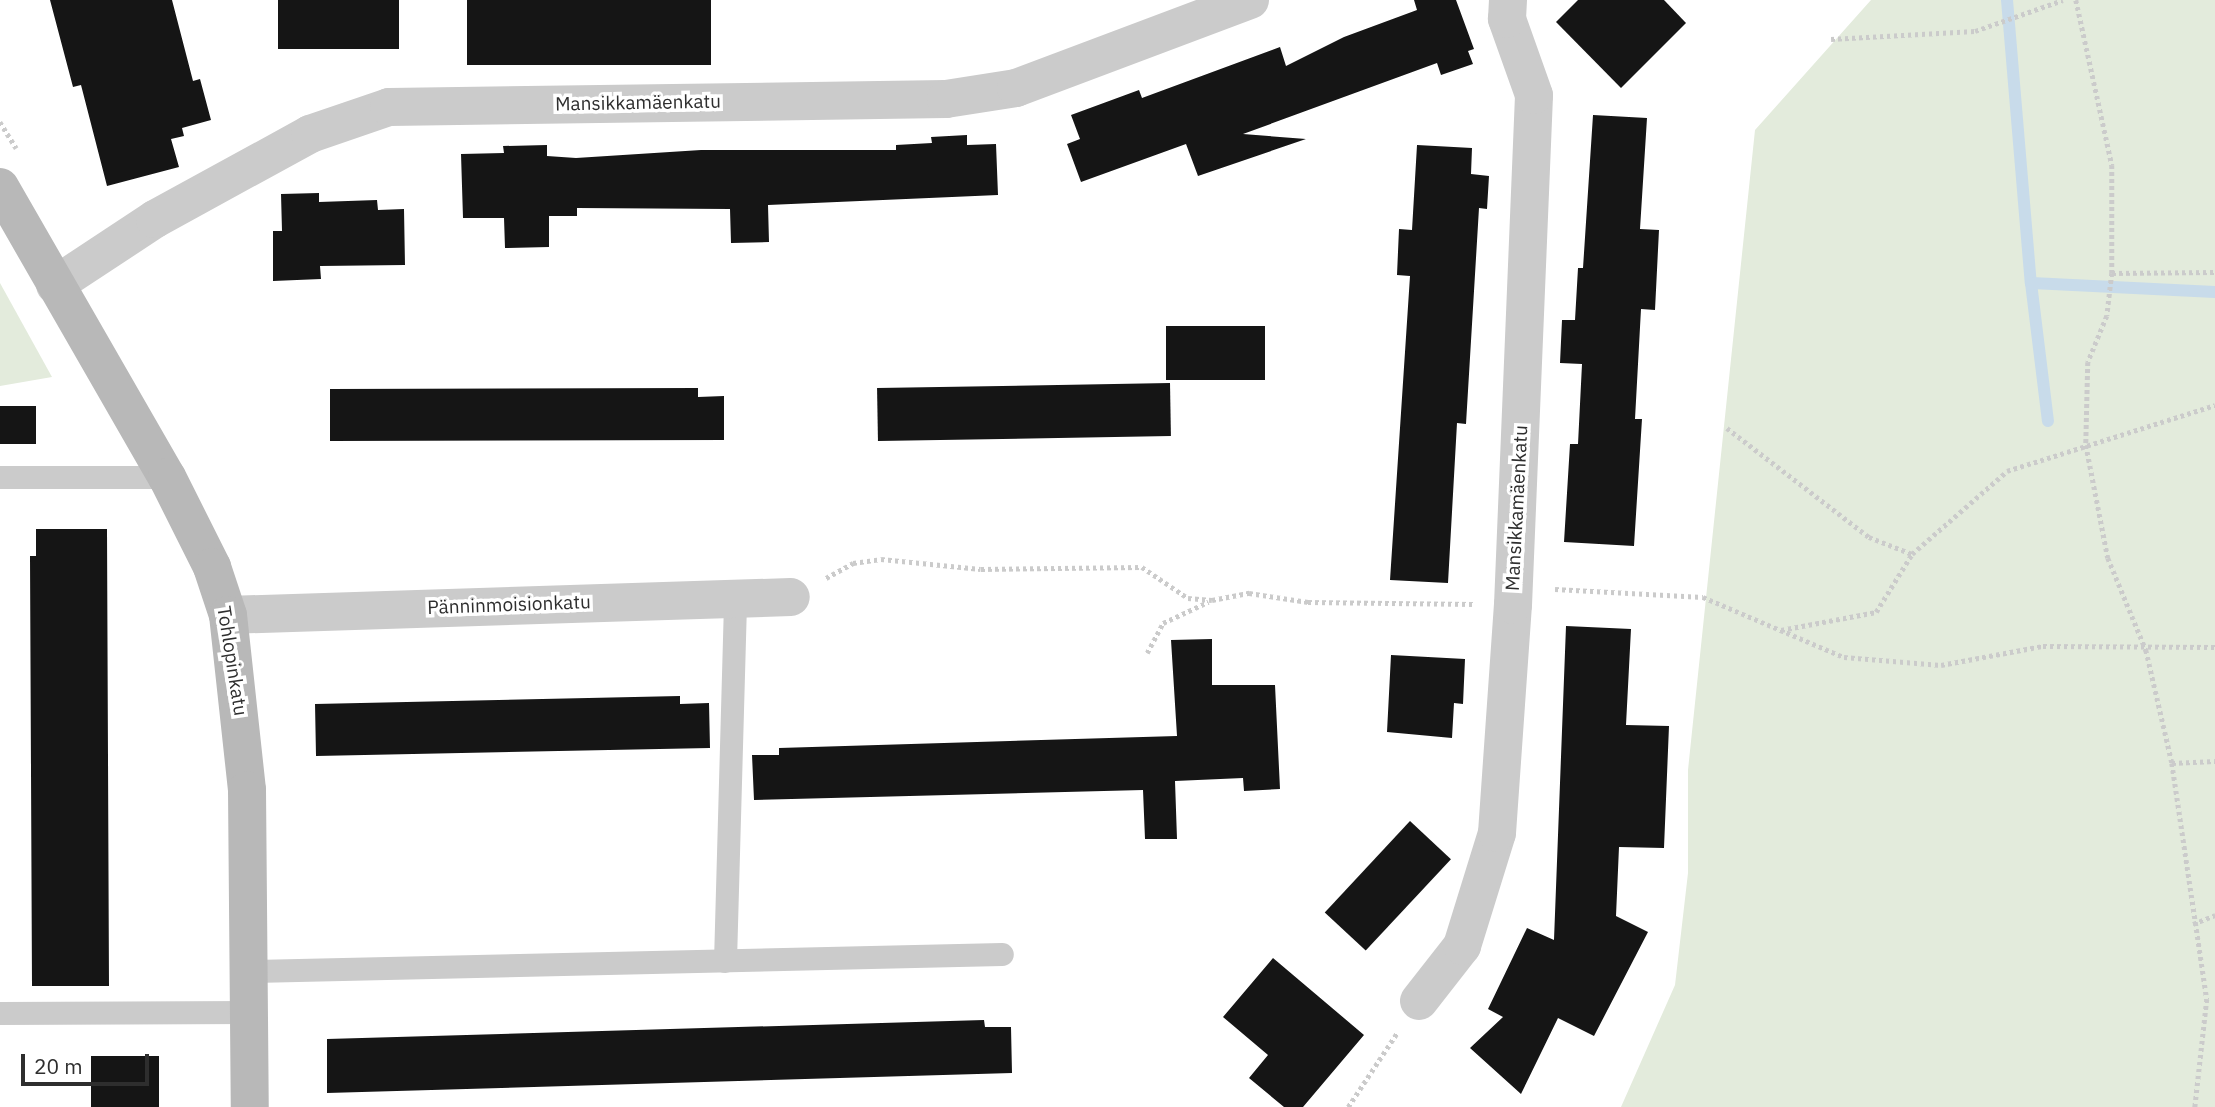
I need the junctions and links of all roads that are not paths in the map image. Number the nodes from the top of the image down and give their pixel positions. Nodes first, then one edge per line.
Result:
1 (1250, 0) edge
2 (1507, 0) edge
3 (0, 187) edge
4 (55, 285) junction
5 (0, 477) edge
6 (167, 477) junction
7 (790, 597) road end
8 (735, 599) junction
9 (228, 615) junction
10 (1002, 954) dead end
11 (725, 961) junction
12 (252, 971) junction
13 (1419, 1001) road end
14 (252, 1012) junction
15 (0, 1013) edge
16 (250, 1107) edge

1 - 4 street, Mansikkamäenkatu
2 - 13 street, Mansikkamäenkatu
3 - 4 street, Tohlopinkatu
4 - 6 street, Tohlopinkatu
5 - 6 lane
6 - 9 street, Tohlopinkatu
7 - 8 street, Pänninmoisionkatu
8 - 9 street, Pänninmoisionkatu
8 - 11 lane
9 - 12 street, Tohlopinkatu
10 - 11 lane
11 - 12 lane
12 - 14 street, Tohlopinkatu
14 - 15 lane
14 - 16 street, Tohlopinkatu

